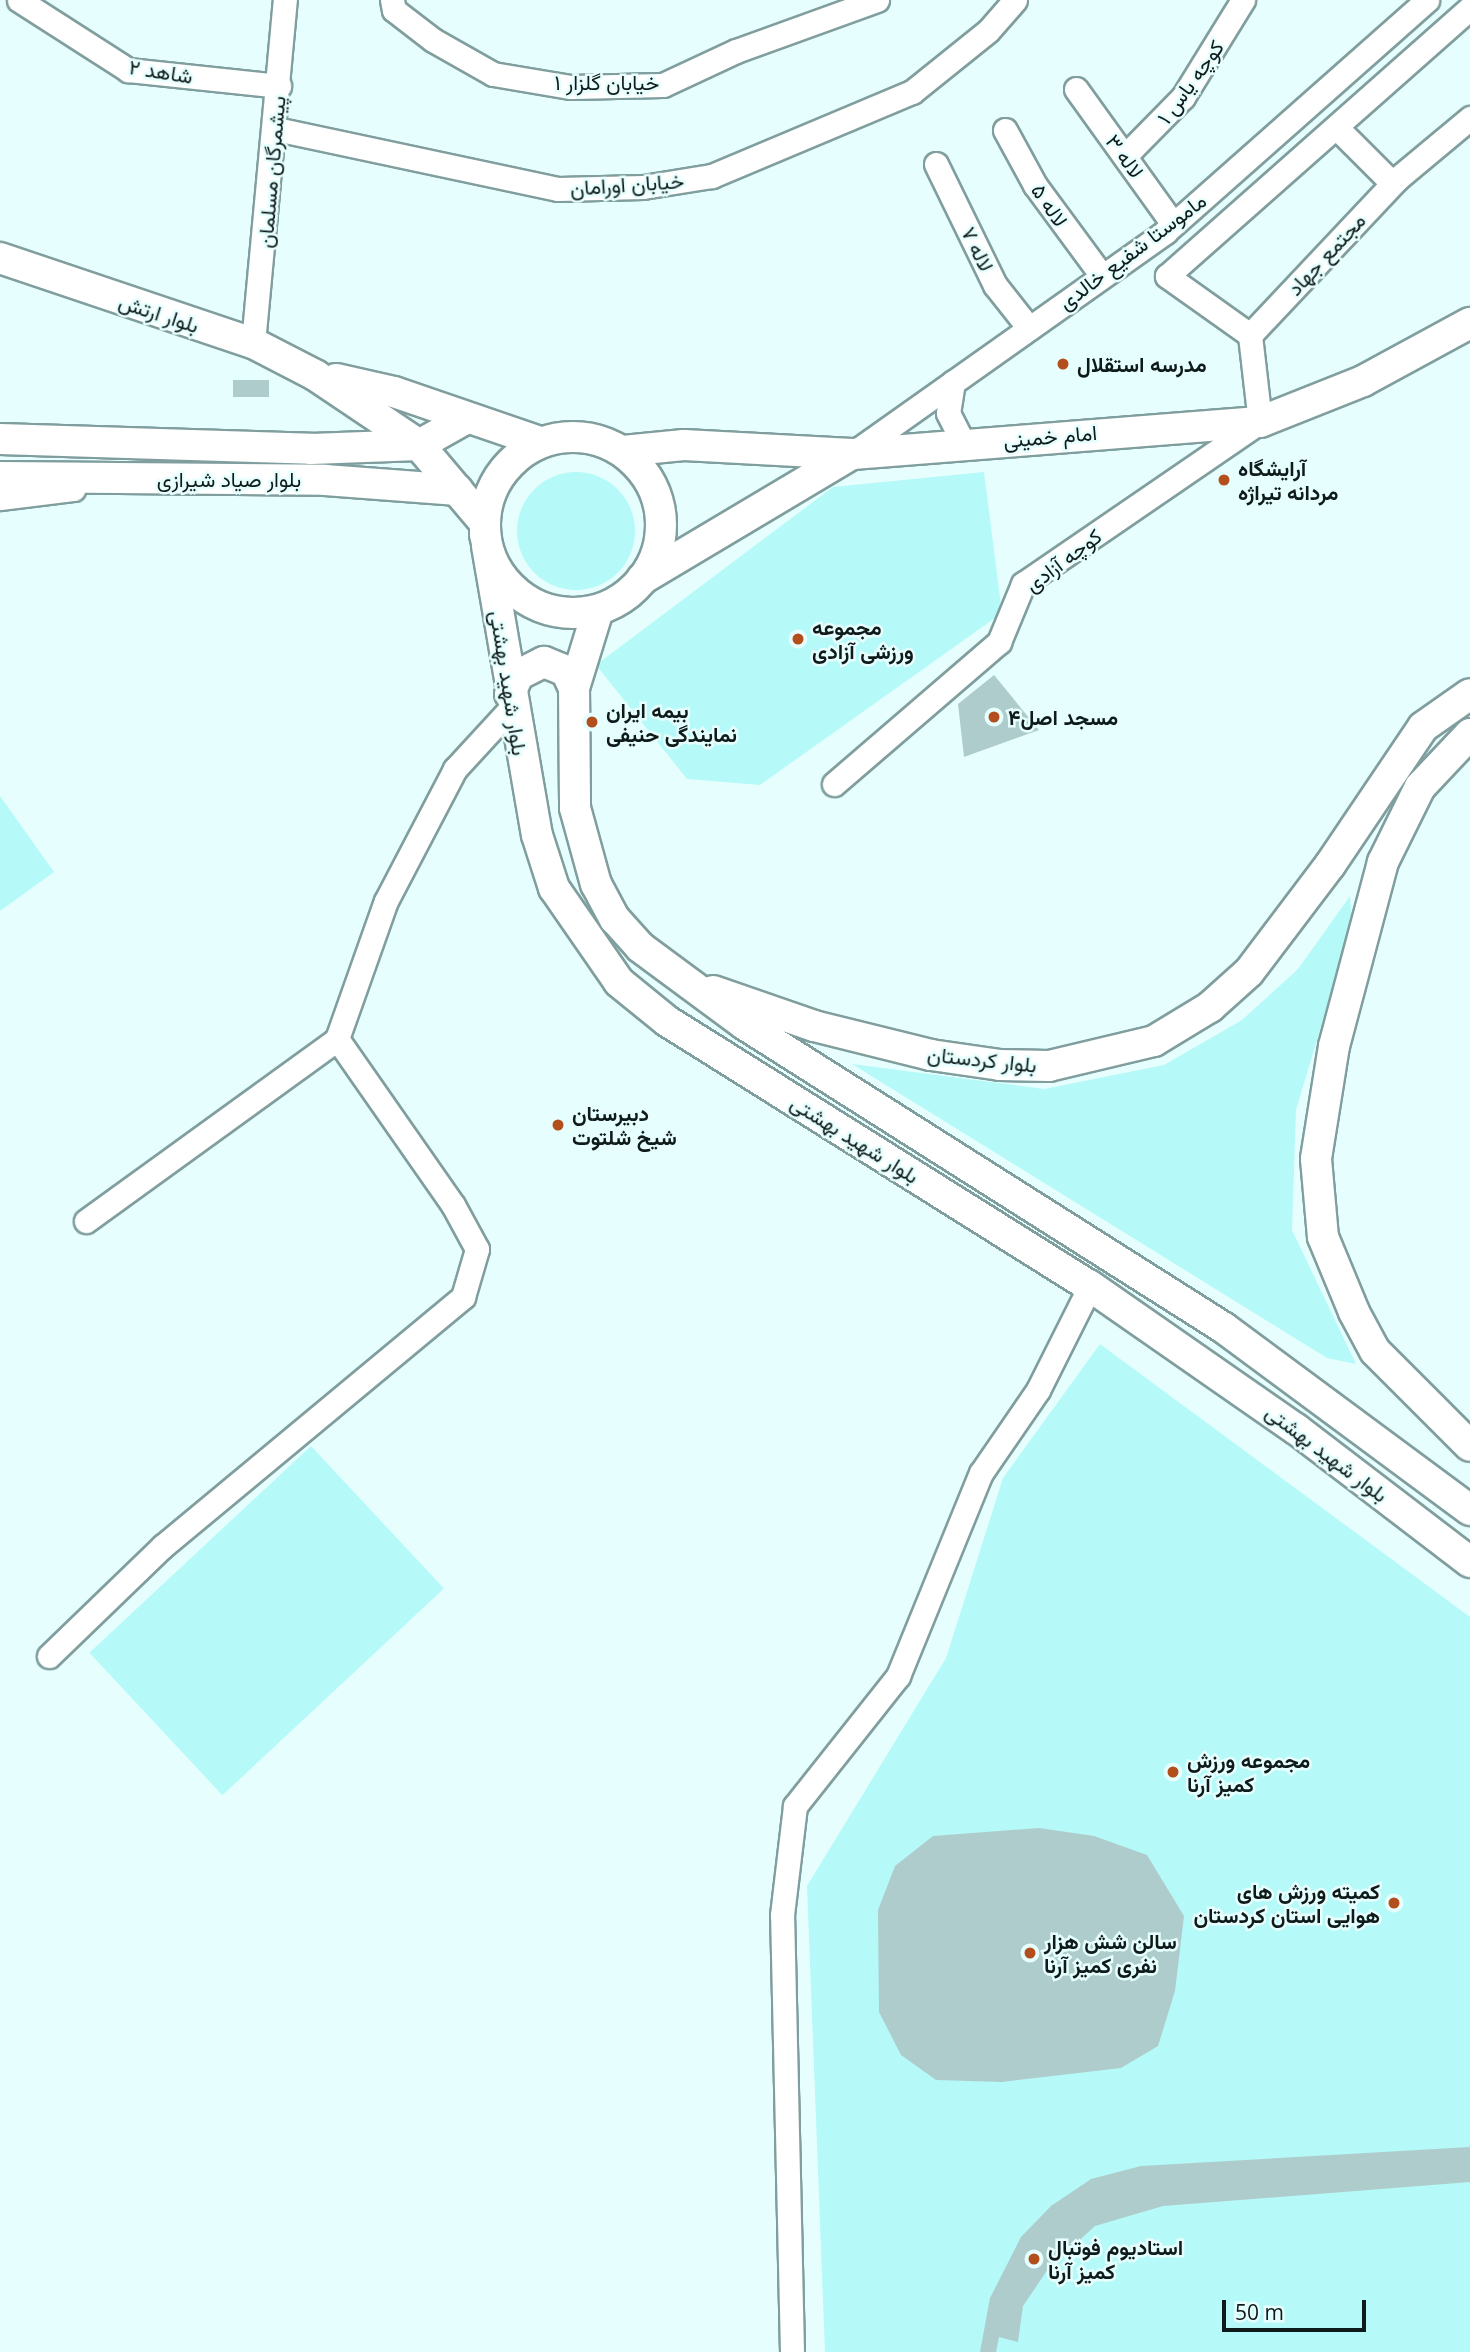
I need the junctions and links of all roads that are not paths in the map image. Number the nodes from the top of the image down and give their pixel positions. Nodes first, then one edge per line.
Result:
1 (19, 0) edge
2 (53, 0) edge
3 (285, 0) edge
4 (392, 0) edge
5 (877, 0) edge
6 (1014, 0) edge
7 (1243, 0) edge
8 (1427, 0) edge
9 (1470, 8) edge
10 (51, 23) junction
11 (279, 86) junction
12 (1076, 89) dead end
13 (1470, 118) edge
14 (1336, 127) junction
15 (276, 129) junction
16 (1004, 130) dead end
17 (1125, 156) junction
18 (936, 164) dead end
19 (1392, 183) junction
20 (1173, 224) junction
21 (0, 258) edge
22 (1102, 276) junction
23 (1470, 323) edge
24 (1029, 328) junction
25 (1250, 335) junction
26 (253, 343) junction
27 (315, 375) junction
28 (953, 382) junction
29 (467, 418) junction
30 (1260, 422) junction
31 (0, 439) edge
32 (540, 442) junction
33 (963, 443) junction
34 (152, 444) junction
35 (419, 445) junction
36 (623, 452) junction
37 (852, 454) junction
38 (0, 477) edge
39 (152, 479) junction
40 (458, 490) junction
41 (0, 498) edge
42 (486, 541) junction
43 (642, 579) junction
44 (598, 610) junction
45 (574, 688) junction
46 (1470, 694) edge
47 (511, 701) junction
48 (1470, 734) edge
49 (834, 784) dead end
50 (677, 979) junction
51 (337, 1039) junction
52 (86, 1222) dead end
53 (1090, 1286) junction
54 (1470, 1446) edge
55 (1470, 1510) edge
56 (1470, 1562) edge
57 (48, 1656) dead end
58 (792, 2352) edge

1 - 10 street, شاهد ۲
2 - 10 street
3 - 11 street, پیشمرگان مسلمان
4 - 5 street, خیابان گلزار ۱
6 - 15 street, خیابان اورامان
7 - 17 street, کوچه یاس ۱
8 - 20 street, ماموستا شفیع خالدی
9 - 14 street
10 - 11 street, شاهد ۲
11 - 15 street, پیشمرگان مسلمان
12 - 17 street, لاله ۳
13 - 19 street, مجتمع جهاد
14 - 19 street
14 - 25 street
15 - 26 street, پیشمرگان مسلمان
16 - 22 street, لاله ۵
17 - 20 street, لاله ۳
18 - 24 street, لاله ۷
19 - 25 street, مجتمع جهاد
20 - 22 street, ماموستا شفیع خالدی
21 - 26 main road, بلوار ارتش
22 - 24 street, ماموستا شفیع خالدی
23 - 30 main road, امام خمینی
24 - 28 street, ماموستا شفیع خالدی
25 - 30 street
26 - 27 main road, بلوار ارتش
27 - 29 main road
27 - 35 main road
28 - 33 street
28 - 37 street, ماموستا شفیع خالدی
29 - 32 main road
29 - 35 main road
30 - 33 main road, امام خمینی
30 - 49 street, کوچه آزادی
31 - 34 main road, بلوار صیاد شیرازی
32 - 36 main road
32 - 42 main road
33 - 37 main road, امام خمینی
34 - 35 main road, بلوار صیاد شیرازی
34 - 39 main road
35 - 40 main road
36 - 37 main road
36 - 43 main road
37 - 43 main road, امام خمینی
38 - 39 main road, بلوار صیاد شیرازی
39 - 40 main road, بلوار صیاد شیرازی
39 - 41 street
40 - 42 main road
42 - 44 main road
42 - 47 main road, بلوار شهید بهشتی
43 - 44 main road
44 - 45 main road, بلوار شهید بهشتی
45 - 47 main road
45 - 50 main road, بلوار شهید بهشتی
46 - 50 main road, بلوار کردستان
47 - 51 street
47 - 53 main road, بلوار شهید بهشتی
48 - 54 main road
50 - 55 main road, بلوار شهید بهشتی
51 - 52 street
51 - 57 street
53 - 56 main road, بلوار شهید بهشتی
53 - 58 street

